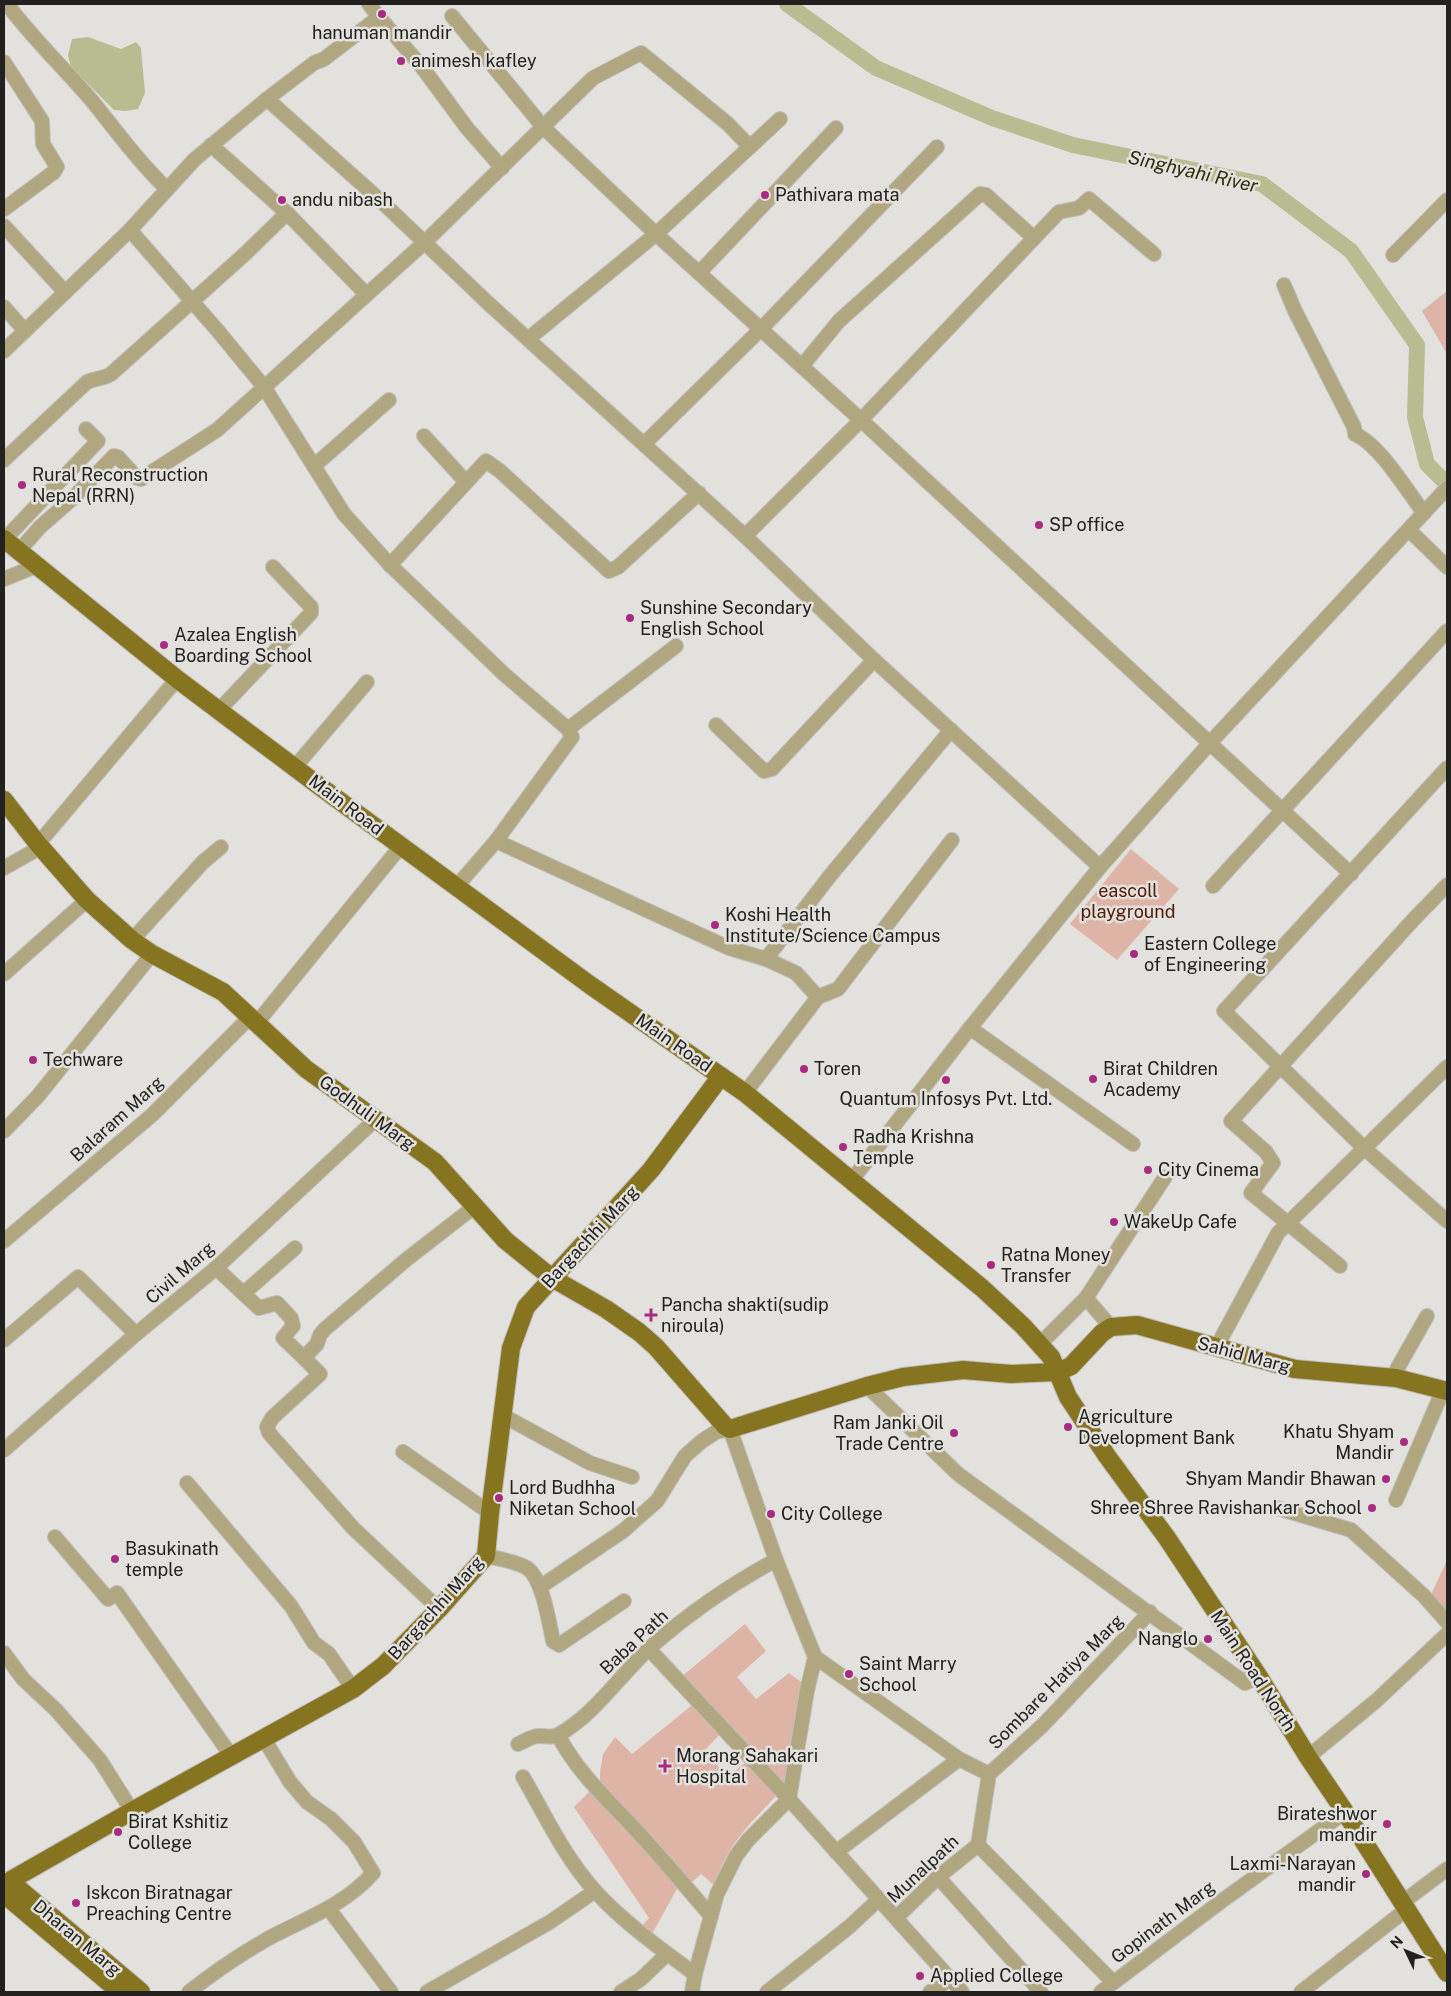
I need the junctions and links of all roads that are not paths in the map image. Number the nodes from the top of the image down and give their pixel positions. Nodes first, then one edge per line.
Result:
1 (9, 4) edge
2 (369, 4) edge
3 (452, 16) dead end
4 (379, 17) junction
5 (4, 62) edge
6 (267, 99) junction
7 (780, 119) dead end
8 (544, 128) junction
9 (836, 128) dead end
10 (211, 145) junction
11 (750, 147) junction
12 (937, 147) dead end
13 (502, 168) junction
14 (168, 189) junction
15 (1447, 200) edge
16 (4, 209) edge
17 (287, 212) junction
18 (4, 226) edge
19 (130, 230) junction
20 (656, 234) junction
21 (1034, 238) junction
22 (425, 242) junction
23 (1154, 254) dead end
24 (1393, 255) dead end
25 (699, 273) junction
26 (1284, 285) dead end
27 (65, 292) junction
28 (366, 294) junction
29 (192, 300) junction
30 (4, 307) edge
31 (761, 329) junction
32 (25, 331) junction
33 (528, 339) junction
34 (4, 351) edge
35 (802, 366) junction
36 (264, 387) junction
37 (389, 400) dead end
38 (861, 420) junction
39 (86, 429) dead end
40 (424, 436) dead end
41 (644, 444) junction
42 (4, 460) edge
43 (314, 466) junction
44 (466, 482) junction
45 (1447, 488) edge
46 (699, 493) junction
47 (1427, 510) junction
48 (1409, 530) junction
49 (745, 536) junction
50 (5, 537) edge
51 (20, 550) junction
52 (36, 566) junction
53 (390, 566) junction
54 (273, 567) dead end
55 (1447, 567) edge
56 (4, 580) edge
57 (1447, 630) edge
58 (676, 646) dead end
59 (874, 660) junction
60 (177, 679) junction
61 (367, 682) dead end
62 (221, 708) junction
63 (716, 725) dead end
64 (568, 729) junction
65 (951, 730) junction
66 (1209, 744) junction
67 (297, 765) junction
68 (1447, 768) edge
69 (4, 800) edge
70 (1283, 810) junction
71 (952, 840) dead end
72 (496, 841) junction
73 (39, 845) junction
74 (401, 846) junction
75 (221, 847) dead end
76 (1100, 867) junction
77 (4, 868) edge
78 (1351, 874) junction
79 (457, 885) junction
80 (1447, 885) edge
81 (1213, 886) dead end
82 (87, 900) junction
83 (132, 940) junction
84 (152, 954) junction
85 (766, 959) junction
86 (4, 974) edge
87 (818, 997) junction
88 (252, 1021) junction
89 (970, 1028) junction
90 (1282, 1066) junction
91 (1447, 1067) edge
92 (721, 1076) junction
93 (746, 1093) junction
94 (376, 1119) junction
95 (4, 1131) edge
96 (1133, 1144) dead end
97 (1364, 1148) junction
98 (1165, 1177) dead end
99 (851, 1181) junction
100 (474, 1207) junction
101 (1447, 1221) edge
102 (1288, 1222) junction
103 (4, 1241) edge
104 (296, 1248) dead end
105 (1340, 1266) dead end
106 (216, 1268) junction
107 (552, 1278) junction
108 (244, 1293) junction
109 (1086, 1298) junction
110 (1426, 1316) dead end
111 (1111, 1326) junction
112 (136, 1334) junction
113 (4, 1340) edge
114 (1040, 1344) junction
115 (1216, 1348) junction
116 (304, 1358) junction
117 (1058, 1372) junction
118 (1392, 1378) junction
119 (866, 1386) junction
120 (1445, 1390) edge
121 (502, 1415) junction
122 (730, 1429) junction
123 (4, 1450) edge
124 (404, 1452) dead end
125 (632, 1477) dead end
126 (187, 1483) dead end
127 (1396, 1500) dead end
128 (1277, 1508) dead end
129 (490, 1513) junction
130 (55, 1537) dead end
131 (486, 1556) junction
132 (776, 1560) junction
133 (540, 1587) junction
134 (624, 1601) dead end
135 (439, 1609) junction
136 (1150, 1612) junction
137 (1447, 1622) edge
138 (1447, 1634) edge
139 (649, 1649) junction
140 (4, 1652) edge
141 (815, 1657) junction
142 (1259, 1678) junction
143 (353, 1689) junction
144 (558, 1735) junction
145 (264, 1739) junction
146 (518, 1744) dead end
147 (232, 1756) junction
148 (1308, 1757) junction
149 (959, 1759) junction
150 (989, 1774) junction
151 (523, 1777) dead end
152 (789, 1799) junction
153 (132, 1811) junction
154 (1345, 1812) junction
155 (978, 1845) junction
156 (836, 1852) junction
157 (1447, 1869) edge
158 (938, 1877) junction
159 (7, 1885) edge
160 (595, 1891) junction
161 (878, 1900) junction
162 (1405, 1906) junction
163 (329, 1908) junction
164 (711, 1916) junction
165 (896, 1918) junction
166 (667, 1954) junction
167 (1442, 1954) edge
168 (1447, 1972) edge
169 (694, 1974) junction
170 (950, 1979) junction
171 (1113, 1982) junction
172 (120, 1992) edge
173 (141, 1992) edge
174 (189, 1992) edge
175 (391, 1992) edge
176 (427, 1992) edge
177 (621, 1992) edge
178 (692, 1992) edge
179 (768, 1992) edge
180 (930, 1992) edge
181 (962, 1992) edge
182 (1042, 1992) edge
183 (1100, 1992) edge
184 (1301, 1992) edge

1 - 14 street
2 - 4 street
3 - 8 street
4 - 6 street
4 - 13 street
5 - 16 street
6 - 10 street
6 - 22 street
7 - 11 street
8 - 11 street
8 - 13 street
8 - 20 street
9 - 25 street
10 - 14 street
10 - 17 street
11 - 20 street
12 - 31 street
13 - 22 street
14 - 19 street
15 - 24 street
17 - 28 street
17 - 29 street
18 - 27 street
19 - 27 street
19 - 29 street
20 - 25 street
20 - 33 street
21 - 23 street
21 - 35 street
21 - 38 street
22 - 28 street
22 - 33 street
25 - 31 street
26 - 47 street
27 - 32 street
28 - 36 street
29 - 36 street
29 - 42 street
30 - 32 street
31 - 35 street
31 - 41 street
32 - 34 street
33 - 41 street
35 - 38 street
36 - 43 street
36 - 51 street
37 - 43 street
38 - 49 street
38 - 66 street
39 - 50 street
40 - 44 street
41 - 46 street
43 - 53 street
44 - 46 street
44 - 53 street
45 - 47 street
46 - 49 street
47 - 48 street
48 - 55 street
48 - 66 street
49 - 59 street
50 - 51 main road, Main Road
51 - 52 main road, Main Road
51 - 62 main road, Main Road
52 - 56 street
52 - 60 main road, Main Road
53 - 64 street
54 - 62 street
57 - 70 street
58 - 64 street
59 - 63 street
59 - 65 street
60 - 62 main road, Main Road
60 - 73 street
61 - 67 street
62 - 67 main road, Main Road
64 - 72 street
65 - 76 street
65 - 85 street
66 - 70 street
66 - 76 street
67 - 74 main road, Main Road
67 - 79 main road, Main Road
68 - 78 street
69 - 73 main road, Godhuli Marg
70 - 78 street
70 - 81 street
71 - 87 street
72 - 79 street
72 - 85 street
73 - 77 street
73 - 82 main road, Godhuli Marg
74 - 79 main road, Main Road
74 - 88 street, Balaram Marg
75 - 83 street
76 - 89 street
78 - 90 street
79 - 92 main road, Main Road
80 - 90 street
82 - 83 main road, Godhuli Marg
82 - 86 street
83 - 84 main road, Godhuli Marg
84 - 88 main road, Godhuli Marg
84 - 95 street
85 - 87 street
87 - 93 street
88 - 94 main road, Godhuli Marg
88 - 103 street, Balaram Marg
89 - 96 street
89 - 99 street
90 - 97 street
90 - 102 street
91 - 97 street
92 - 93 main road, Main Road
92 - 107 main road, Bargachhi Marg
93 - 99 main road, Main Road
94 - 100 main road, Godhuli Marg
94 - 106 street, Civil Marg
97 - 101 street
97 - 102 street
98 - 109 street
99 - 114 main road, Main Road North
100 - 107 main road, Godhuli Marg
100 - 116 street
102 - 105 street
102 - 115 street
104 - 108 street
106 - 108 street
106 - 112 street, Civil Marg
107 - 121 main road, Bargachhi Marg
107 - 122 main road, Godhuli Marg
108 - 116 street
109 - 111 street
109 - 114 street
110 - 118 street
111 - 115 main road, Sahid Marg
111 - 117 main road
112 - 113 street
112 - 123 street, Civil Marg
114 - 117 main road, Main Road North
115 - 118 main road, Sahid Marg
116 - 135 street
117 - 119 main road
117 - 142 main road, Main Road North
118 - 120 main road, Sahid Marg
119 - 122 main road
119 - 136 street
120 - 127 street
121 - 125 street
121 - 129 main road, Bargachhi Marg
122 - 132 street
122 - 133 street
124 - 129 street
126 - 143 street
128 - 137 street
129 - 131 main road, Bargachhi Marg
130 - 147 street
131 - 133 street
131 - 135 main road, Bargachhi Marg
132 - 139 street, Baba Path
132 - 141 street
133 - 134 street
135 - 143 main road, Bargachhi Marg
136 - 142 street
136 - 150 street, Sombare Hatiya Marg
138 - 148 street
139 - 144 street, Baba Path
139 - 152 street
140 - 153 street
141 - 149 street, Sombare Hatiya Marg
141 - 152 street
142 - 148 main road, Main Road North
143 - 145 main road, Bargachhi Marg
144 - 146 street
144 - 164 street
145 - 147 main road, Bargachhi Marg
145 - 163 street
147 - 153 main road, Bargachhi Marg
148 - 154 main road, Main Road North
149 - 150 street, Sombare Hatiya Marg
149 - 156 street
150 - 155 street, Munalpath
151 - 160 street
152 - 156 street
152 - 164 street
153 - 159 main road, Bargachhi Marg
154 - 162 main road, Main Road North
154 - 171 street, Gopinath Marg
155 - 158 street, Munalpath
155 - 171 street
156 - 161 street
157 - 162 street
158 - 165 street, Munalpath
158 - 182 street
159 - 172 main road, Dharan Marg
159 - 173 main road, Dharan Marg
160 - 166 street
160 - 176 street
161 - 165 street
161 - 179 street
162 - 167 main road, Main Road North
162 - 184 street
163 - 174 street
163 - 175 street
164 - 169 street
165 - 170 street, Munalpath
166 - 169 street
166 - 177 street
167 - 168 main road, Main Road North
169 - 178 street
170 - 180 street
170 - 181 street, Munalpath
171 - 183 street, Gopinath Marg

